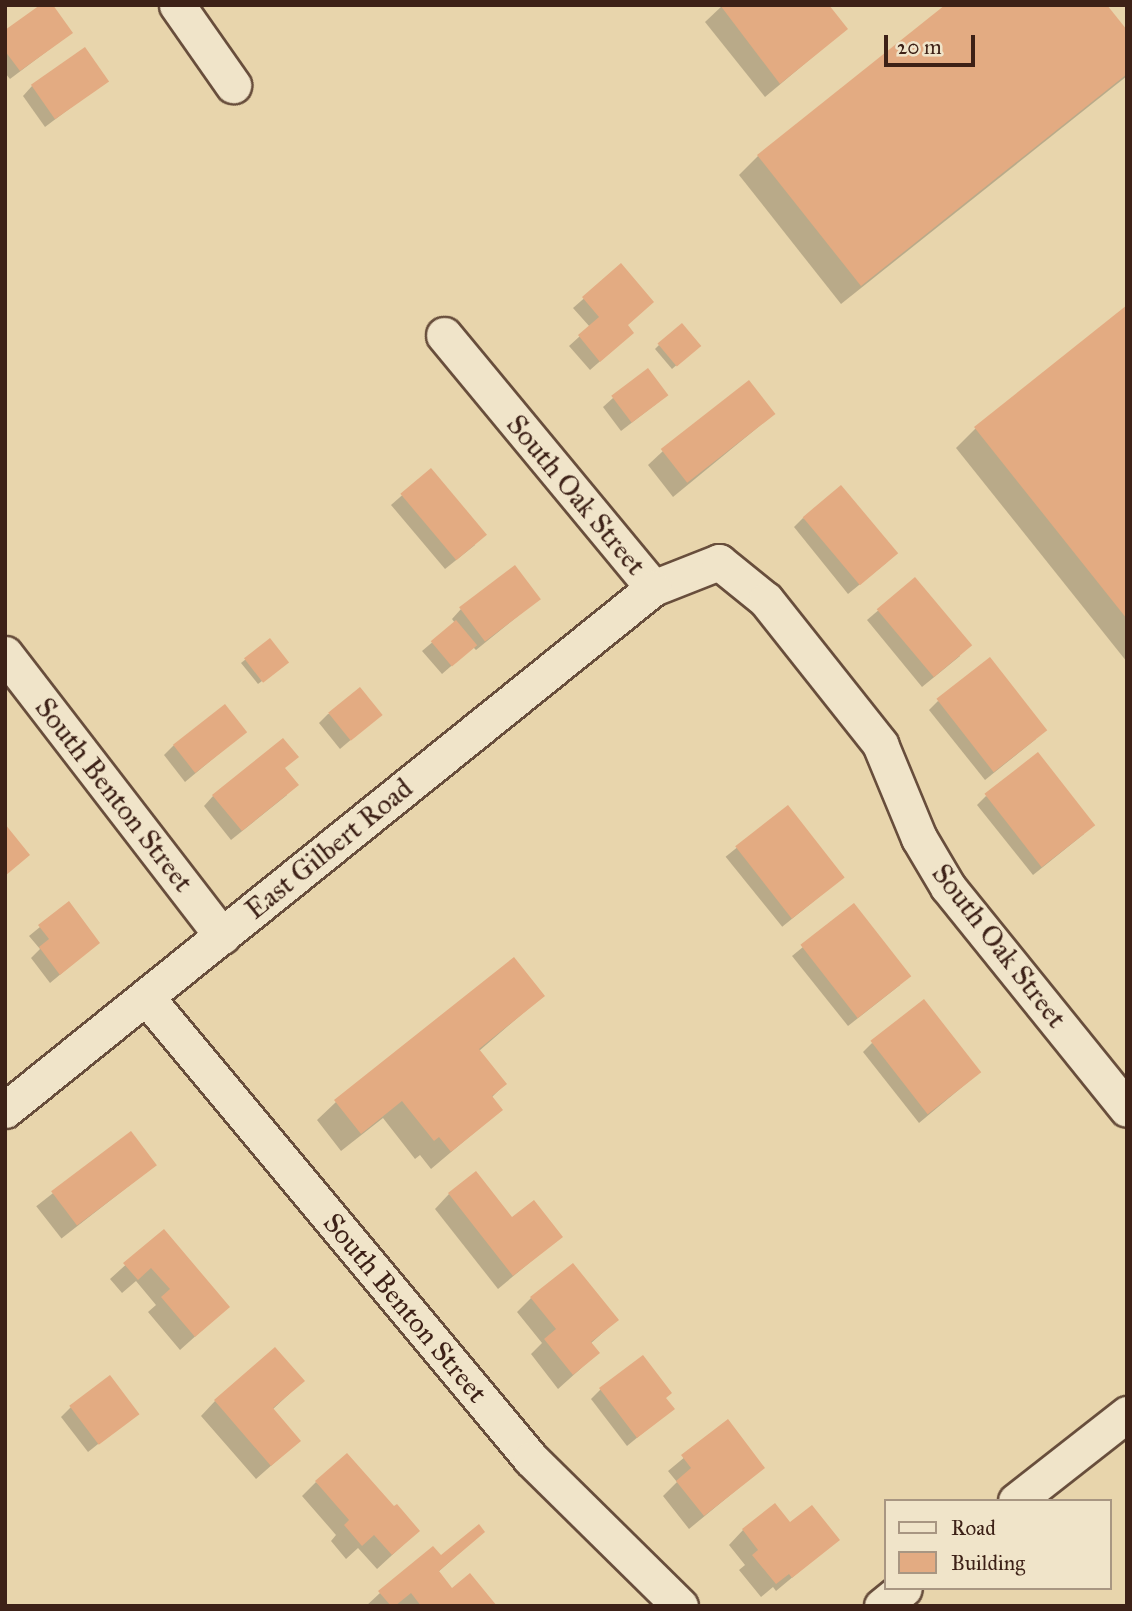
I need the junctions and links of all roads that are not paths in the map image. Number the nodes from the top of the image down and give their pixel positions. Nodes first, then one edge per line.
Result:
1 (177, 5) edge
2 (233, 85) dead end
3 (444, 335) dead end
4 (653, 588) junction
5 (5, 654) edge
6 (222, 936) junction
7 (146, 997) junction
8 (1127, 1109) edge
9 (5, 1110) edge
10 (1127, 1414) edge
11 (1019, 1499) edge
12 (902, 1590) edge
13 (680, 1606) edge
14 (882, 1606) edge

1 - 2 street
3 - 4 street, South Oak Street
4 - 6 street, East Gilbert Road
4 - 8 street, South Oak Street
5 - 6 street, South Benton Street
6 - 7 street, East Gilbert Road
7 - 9 street, East Gilbert Road
7 - 13 street, South Benton Street
10 - 11 street
12 - 14 street

